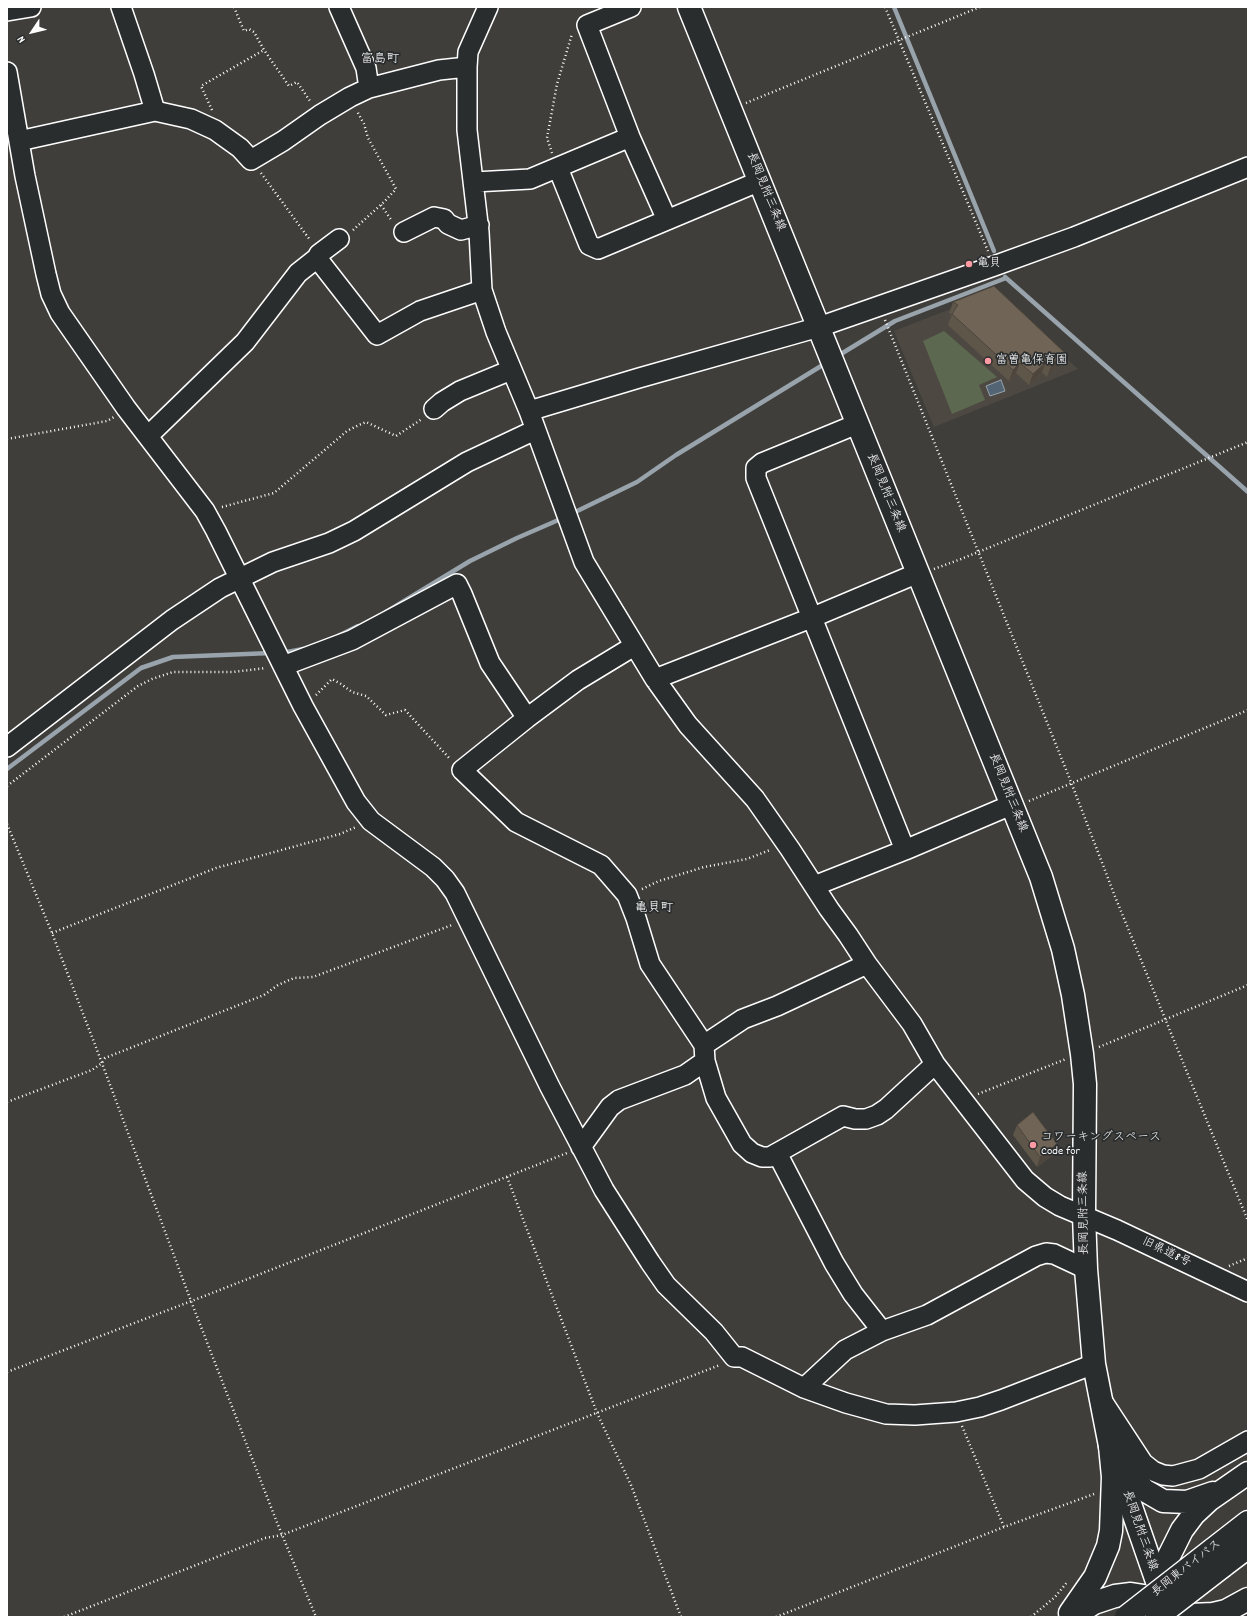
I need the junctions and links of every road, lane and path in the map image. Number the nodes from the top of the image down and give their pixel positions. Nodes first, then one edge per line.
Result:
1 (31, 7) edge
2 (120, 7) edge
3 (234, 7) edge
4 (339, 7) edge
5 (488, 7) edge
6 (631, 7) edge
7 (689, 7) edge
8 (885, 7) edge
9 (980, 7) edge
10 (7, 11) edge
11 (587, 25) junction
12 (899, 41) junction
13 (264, 50) junction
14 (467, 66) junction
15 (7, 72) edge
16 (369, 88) junction
17 (350, 97) junction
18 (731, 109) junction
19 (155, 111) junction
20 (320, 115) junction
21 (221, 133) junction
22 (630, 137) junction
23 (19, 141) junction
24 (251, 160) junction
25 (1248, 167) edge
26 (558, 168) junction
27 (760, 181) junction
28 (474, 182) junction
29 (667, 220) junction
30 (479, 225) junction
31 (404, 232) dead end
32 (339, 239) joint
33 (318, 256) junction
34 (994, 266) junction
35 (482, 290) junction
36 (879, 307) junction
37 (819, 327) junction
38 (511, 370) junction
39 (126, 408) junction
40 (434, 409) joint
41 (529, 411) junction
42 (857, 424) junction
43 (535, 430) junction
44 (148, 436) junction
45 (7, 439) edge
46 (1248, 442) edge
47 (205, 511) junction
48 (977, 552) junction
49 (918, 573) junction
50 (240, 578) junction
51 (811, 618) junction
52 (634, 646) junction
53 (283, 666) junction
54 (655, 679) junction
55 (303, 706) junction
56 (1248, 710) edge
57 (527, 718) junction
58 (7, 747) edge
59 (462, 770) junction
60 (1071, 782) junction
61 (7, 786) edge
62 (1012, 808) junction
63 (371, 821) junction
64 (7, 824) edge
65 (787, 843) junction
66 (905, 850) junction
67 (814, 886) junction
68 (627, 895) junction
69 (468, 919) junction
70 (52, 933) junction
71 (867, 964) junction
72 (1248, 985) edge
73 (1165, 1020) junction
74 (705, 1053) junction
75 (1082, 1054) junction
76 (102, 1063) junction
77 (935, 1064) junction
78 (964, 1100) junction
79 (7, 1102) edge
80 (581, 1147) junction
81 (777, 1153) junction
82 (507, 1177) junction
83 (1084, 1215) junction
84 (1248, 1221) edge
85 (1086, 1269) junction
86 (1248, 1292) edge
87 (191, 1301) junction
88 (882, 1331) junction
89 (734, 1357) junction
90 (1094, 1364) junction
91 (7, 1372) edge
92 (804, 1388) junction
93 (1100, 1397) junction
94 (956, 1412) junction
95 (597, 1413) junction
96 (1248, 1441) edge
97 (1110, 1446) junction
98 (1247, 1472) edge
99 (1228, 1486) junction
100 (1096, 1494) dead end
101 (1248, 1522) edge
102 (1004, 1527) junction
103 (282, 1535) junction
104 (1248, 1547) edge
105 (1218, 1558) junction
106 (1073, 1576) dead end
107 (1248, 1598) edge
108 (1248, 1610) edge
109 (1164, 1611) edge
110 (64, 1617) edge
111 (316, 1617) edge
112 (681, 1617) edge
113 (776, 1617) edge
114 (1031, 1617) edge
115 (1067, 1617) edge
116 (1072, 1617) edge
117 (1126, 1617) edge
118 (1241, 1617) edge

1 - 10 street
2 - 19 street
3 - 13 path
4 - 16 street
5 - 14 street, 旧県道8号
6 - 11 street
7 - 18 main road, 長岡見附三条線
8 - 12 path
9 - 12 path
11 - 22 street
11 - 26 path
12 - 18 path
12 - 34 path
13 - 20 path
13 - 21 path
14 - 16 street
14 - 28 street, 旧県道8号
15 - 23 street
16 - 17 street
17 - 20 street
17 - 32 path
18 - 27 main road, 長岡見附三条線
19 - 21 street
19 - 23 street
20 - 24 street
21 - 24 street
22 - 26 street
22 - 29 street
23 - 39 street
24 - 33 path
25 - 34 street
26 - 28 street
26 - 29 street
27 - 29 street
27 - 37 main road, 長岡見附三条線
28 - 30 street, 旧県道8号
30 - 31 street
30 - 35 street, 旧県道8号
32 - 33 street
33 - 35 street
33 - 44 street
34 - 36 street
35 - 38 street, 旧県道8号
36 - 37 street
36 - 48 path
37 - 41 street
37 - 42 main road, 長岡見附三条線
38 - 40 street
38 - 41 street, 旧県道8号
39 - 44 street
39 - 45 path
40 - 47 path
41 - 43 street, 旧県道8号
42 - 49 main road, 長岡見附三条線
42 - 51 street
43 - 50 street
43 - 52 street, 旧県道8号
44 - 47 street
46 - 48 path
47 - 50 street
48 - 49 path
48 - 60 path
49 - 51 street
49 - 62 main road, 長岡見附三条線
50 - 53 street
50 - 58 street
51 - 54 street
51 - 66 street
52 - 54 street, 旧県道8号
52 - 57 street
53 - 55 street
53 - 57 street
53 - 61 path
54 - 65 street, 旧県道8号
55 - 59 path
55 - 63 street
56 - 60 path
57 - 59 street
59 - 68 street
60 - 62 path
60 - 73 path
62 - 66 street
62 - 75 main road, 長岡見附三条線
63 - 69 street
63 - 70 path
64 - 70 path
65 - 67 street, 旧県道8号
65 - 68 path
66 - 67 street
67 - 71 street, 旧県道8号
68 - 74 street
69 - 76 path
69 - 80 street
70 - 76 path
71 - 74 street
71 - 77 street, 旧県道8号
72 - 73 path
73 - 75 path
73 - 84 path
74 - 80 street
74 - 81 street
75 - 78 path
75 - 83 main road, 長岡見附三条線
76 - 79 path
76 - 87 path
77 - 78 street, 旧県道8号
77 - 81 street
78 - 83 street, 旧県道8号
80 - 82 path
80 - 89 street
81 - 88 street
82 - 87 path
82 - 95 path
83 - 85 main road, 長岡見附三条線
83 - 86 street, 旧県道8号
85 - 88 street
85 - 90 main road, 長岡見附三条線
87 - 91 path
87 - 103 path
88 - 92 street
89 - 92 street
89 - 95 path
90 - 93 main road, 長岡見附三条線
90 - 94 street
92 - 94 street
93 - 96 street
93 - 97 main road, 長岡見附三条線
94 - 102 path
95 - 103 path
95 - 112 path
97 - 99 main road
97 - 109 main road, 長岡見附三条線
97 - 115 main road
98 - 99 main road
99 - 109 main road
100 - 102 path
101 - 105 main road, 長岡東バイパス
102 - 113 path
103 - 110 path
103 - 111 path
104 - 105 main road, 長岡東バイパス
105 - 109 main road, 長岡東バイパス, bridge
105 - 117 main road, 長岡東バイパス, bridge
106 - 114 path
107 - 109 main road
108 - 118 main road
109 - 116 main road

